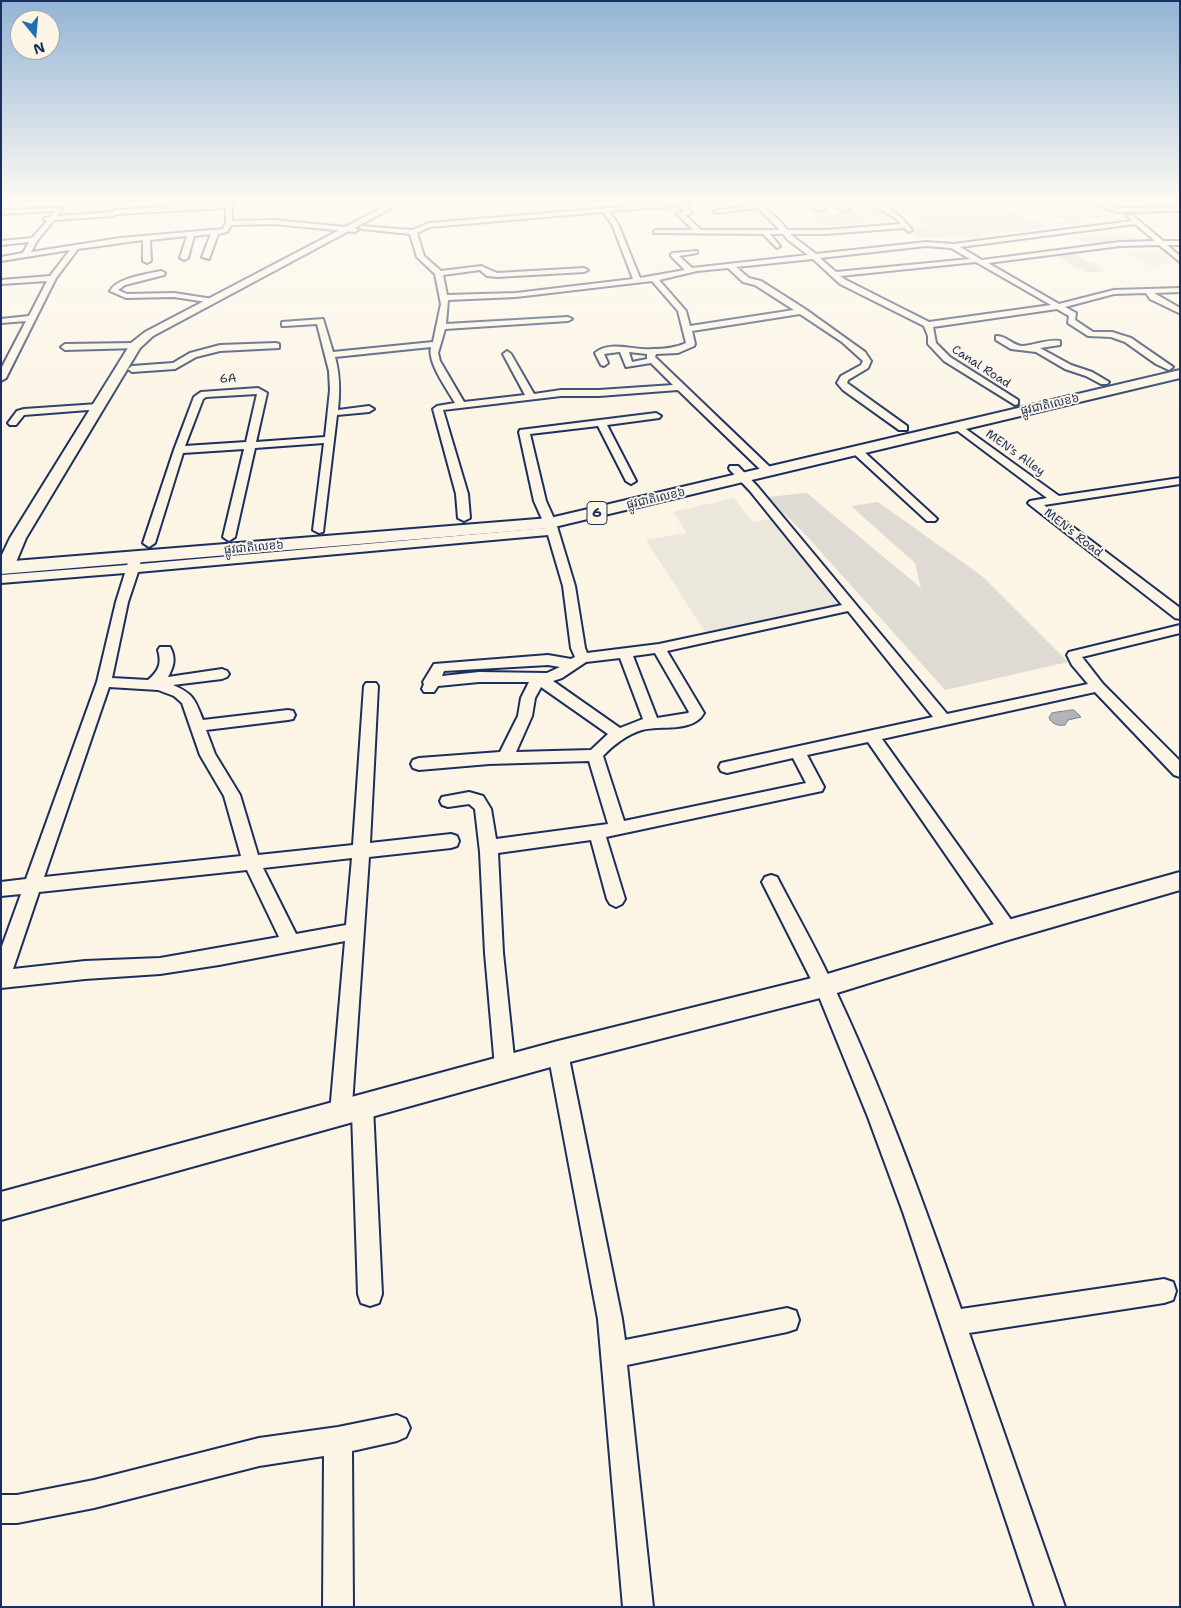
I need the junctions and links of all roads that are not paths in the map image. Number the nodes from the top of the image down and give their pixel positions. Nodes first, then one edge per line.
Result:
1 (52, 278) joint
2 (141, 278) edge
3 (258, 278) edge
4 (265, 278) edge
5 (440, 278) edge
6 (636, 278) edge
7 (658, 278) edge
8 (744, 278) edge
9 (839, 278) edge
10 (1008, 278) edge
11 (654, 279) junction
12 (637, 281) junction
13 (1, 282) edge
14 (1150, 290) junction
15 (1180, 290) edge
16 (444, 298) junction
17 (213, 301) junction
18 (1056, 307) junction
19 (1179, 311) edge
20 (802, 312) junction
21 (31, 318) junction
22 (568, 319) dead end
23 (1, 321) edge
24 (285, 324) dead end
25 (928, 325) junction
26 (442, 327) junction
27 (686, 329) junction
28 (999, 338) dead end
29 (621, 340) dead end
30 (1056, 343) dead end
31 (436, 344) junction
32 (135, 346) junction
33 (276, 346) dead end
34 (65, 347) dead end
35 (1028, 348) junction
36 (626, 350) junction
37 (507, 354) dead end
38 (330, 355) junction
39 (653, 356) junction
40 (604, 363) dead end
41 (1176, 368) edge
42 (132, 369) junction
43 (1, 378) edge
44 (1104, 382) junction
45 (679, 387) junction
46 (531, 397) junction
47 (1015, 402) junction
48 (461, 405) junction
49 (98, 407) junction
50 (369, 409) dead end
51 (333, 413) junction
52 (656, 416) dead end
53 (601, 422) junction
54 (13, 423) dead end
55 (958, 427) junction
56 (903, 428) junction
57 (328, 440) junction
58 (90, 443) dead end
59 (250, 446) junction
60 (179, 450) junction
61 (857, 451) junction
62 (763, 467) junction
63 (739, 473) junction
64 (1180, 481) edge
65 (631, 482) dead end
66 (1056, 500) junction
67 (464, 518) junction
68 (931, 519) dead end
69 (549, 521) junction
70 (319, 530) junction
71 (229, 537) junction
72 (150, 543) junction
73 (9, 563) edge
74 (134, 563) junction
75 (850, 606) junction
76 (1180, 615) edge
77 (1180, 629) edge
78 (659, 648) junction
79 (165, 650) dead end
80 (625, 654) junction
81 (577, 661) junction
82 (222, 674) dead end
83 (538, 680) junction
84 (104, 682) junction
85 (155, 684) junction
86 (371, 686) dead end
87 (1098, 686) junction
88 (288, 715) dead end
89 (943, 719) junction
90 (652, 723) junction
91 (196, 726) junction
92 (620, 735) junction
93 (872, 736) junction
94 (798, 752) junction
95 (595, 755) junction
96 (505, 758) junction
97 (419, 764) dead end
98 (727, 767) dead end
99 (1180, 771) edge
100 (448, 801) dead end
101 (618, 828) junction
102 (596, 833) junction
103 (451, 841) dead end
104 (488, 847) junction
105 (360, 850) junction
106 (251, 861) junction
107 (1180, 881) edge
108 (771, 882) dead end
109 (33, 887) junction
110 (1, 889) edge
111 (616, 899) dead end
112 (1008, 930) junction
113 (354, 932) junction
114 (290, 942) junction
115 (1, 978) edge
116 (824, 986) junction
117 (558, 1052) junction
118 (505, 1068) junction
119 (351, 1110) junction
120 (1, 1206) edge
121 (1164, 1290) dead end
122 (370, 1294) dead end
123 (787, 1320) dead end
124 (952, 1323) junction
125 (615, 1355) junction
126 (397, 1428) dead end
127 (338, 1440) junction
128 (1, 1509) edge
129 (338, 1607) edge
130 (638, 1607) edge
131 (1050, 1607) edge

1 - 13 street
1 - 21 street
2 - 17 street
3 - 17 main road
4 - 42 main road
5 - 16 street
6 - 12 street
7 - 11 street
8 - 20 street
9 - 25 street
10 - 18 street
11 - 12 street
11 - 27 street
12 - 16 street
14 - 15 street
14 - 18 street
14 - 19 street
16 - 26 street
17 - 32 main road
18 - 25 street
18 - 41 street
20 - 27 street
20 - 56 street
21 - 23 street
21 - 43 street
22 - 26 street
24 - 38 street
25 - 47 street, Canal Road
26 - 31 street
27 - 39 street
28 - 35 street
29 - 36 street
30 - 35 street
31 - 38 street
31 - 48 street
32 - 34 street
32 - 49 main road
33 - 42 street
35 - 44 street
36 - 39 street
36 - 39 street
36 - 40 street
37 - 46 street
38 - 51 street
39 - 45 street
41 - 44 main road, ផ្លូវជាតិលេខ៦ / 6
41 - 55 main road, ផ្លូវជាតិលេខ៦ / 6
42 - 58 main road
44 - 47 main road, ផ្លូវជាតិលេខ៦ / 6
45 - 46 street
45 - 62 street
46 - 48 street
47 - 56 main road, ផ្លូវជាតិលេខ៦ / 6
48 - 67 street
49 - 54 street
49 - 73 main road
50 - 51 street
51 - 57 street
52 - 53 street
53 - 65 street
53 - 69 street
55 - 61 main road, ផ្លូវជាតិលេខ៦ / 6
55 - 66 street, MEN's Alley
56 - 62 main road, ផ្លូវជាតិលេខ៦ / 6
57 - 59 street
57 - 70 street
59 - 60 street
59 - 60 street, 6A
59 - 71 street, 6A
60 - 72 street, 6A
61 - 62 main road, ផ្លូវជាតិលេខ៦ / 6
61 - 68 street
62 - 63 main road, ផ្លូវជាតិលេខ៦ / 6
63 - 69 main road, ផ្លូវជាតិលេខ៦ / 6
63 - 75 street
64 - 66 street, MEN's Road
66 - 76 street, MEN's Road
67 - 69 main road, ផ្លូវជាតិលេខ៦ / 6
67 - 70 main road, ផ្លូវជាតិលេខ៦ / 6
69 - 74 main road, ផ្លូវជាតិលេខ៦ / 6
69 - 81 street
70 - 71 main road, ផ្លូវជាតិលេខ៦ / 6
71 - 72 main road, ផ្លូវជាតិលេខ៦ / 6
72 - 73 main road, ផ្លូវជាតិលេខ៦ / 6
73 - 74 main road, ផ្លូវជាតិលេខ៦ / 6
74 - 84 street
75 - 78 street
75 - 89 street
77 - 87 street
78 - 80 street
78 - 90 street
79 - 85 street
80 - 81 street
80 - 90 street
81 - 83 street
81 - 83 street
82 - 85 street
83 - 92 street
83 - 96 street
84 - 85 street
84 - 109 street
85 - 91 street
86 - 105 street
87 - 89 street
87 - 99 street
88 - 91 street
89 - 93 street
90 - 92 street
91 - 106 street
92 - 95 street
93 - 94 street
93 - 112 street
94 - 98 street
94 - 101 street
95 - 96 street
95 - 101 street
96 - 97 street
100 - 104 street
101 - 102 street
102 - 104 street
102 - 111 street
103 - 105 street
104 - 118 street
105 - 106 street
105 - 113 street
106 - 109 street
106 - 114 street
107 - 112 street
108 - 116 street
109 - 110 street
109 - 115 street
112 - 116 street
113 - 114 street
113 - 119 street
114 - 115 street
116 - 117 street
116 - 124 street
117 - 118 street
117 - 125 street
118 - 119 street
119 - 120 street
119 - 122 street
121 - 124 street
123 - 125 street
124 - 131 street
125 - 130 street
126 - 127 street
127 - 128 street
127 - 129 street

